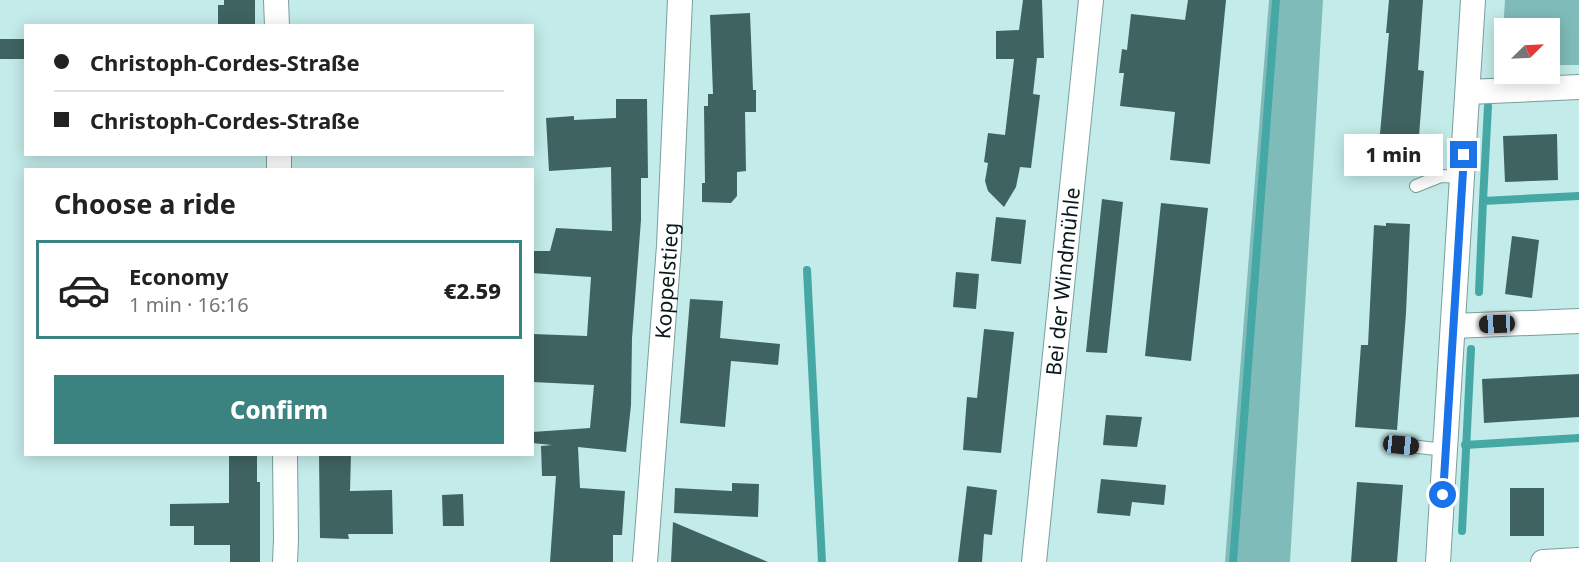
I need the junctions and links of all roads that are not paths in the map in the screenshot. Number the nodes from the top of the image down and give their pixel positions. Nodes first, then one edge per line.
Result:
1 (276, 0) edge
2 (680, 0) edge
3 (1090, 0) edge
4 (1473, 0) edge
5 (277, 24) edge
6 (1579, 87) edge
7 (1468, 92) junction
8 (1463, 177) junction
9 (1416, 186) dead end
10 (1579, 321) edge
11 (1453, 326) junction
12 (1401, 445) dead end
13 (1445, 450) junction
14 (285, 456) edge
15 (1579, 560) edge
16 (285, 562) edge
17 (645, 562) edge
18 (1034, 562) edge
19 (1438, 562) edge
20 (1543, 562) edge

1 - 5 street
2 - 17 street, Koppelstieg
3 - 18 street, Bei der Windmühle
4 - 7 street
6 - 7 street
7 - 8 street
8 - 9 lane
8 - 11 street
10 - 11 street
11 - 13 street
12 - 13 lane
13 - 19 street
14 - 16 street
15 - 20 street

